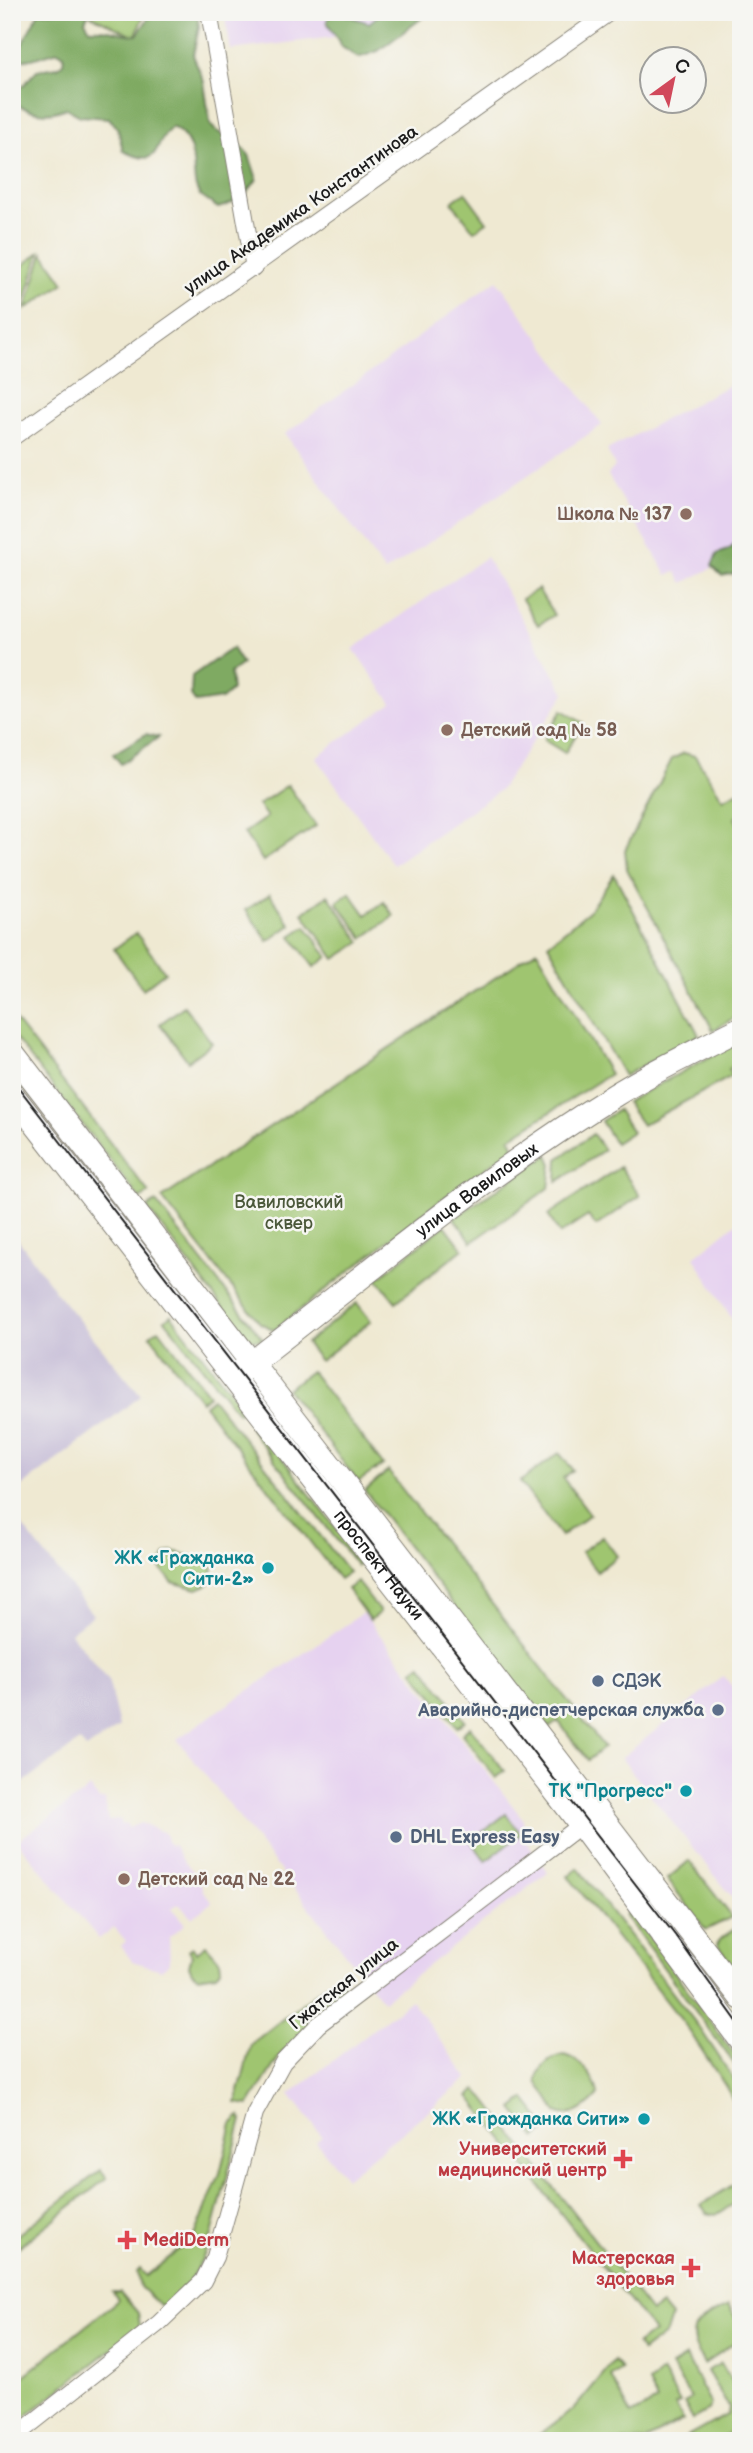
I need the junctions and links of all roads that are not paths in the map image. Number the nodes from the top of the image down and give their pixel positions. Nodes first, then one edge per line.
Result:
1 (209, 12) edge
2 (610, 12) edge
3 (254, 268) junction
4 (12, 438) edge
5 (741, 1028) edge
6 (12, 1052) edge
7 (12, 1094) edge
8 (252, 1362) junction
9 (232, 1377) junction
10 (581, 1825) junction
11 (741, 1998) edge
12 (741, 2041) edge
13 (12, 2439) edge

1 - 3 street
2 - 3 street, улица Академика Константинова
3 - 4 street, улица Академика Константинова
5 - 8 main road, улица Вавиловых
6 - 8 main road, проспект Науки
7 - 9 main road, проспект Науки
8 - 9 main road, улица Вавиловых
8 - 11 main road, проспект Науки
9 - 10 main road, проспект Науки
10 - 12 main road, проспект Науки
10 - 13 street, Гжатская улица

